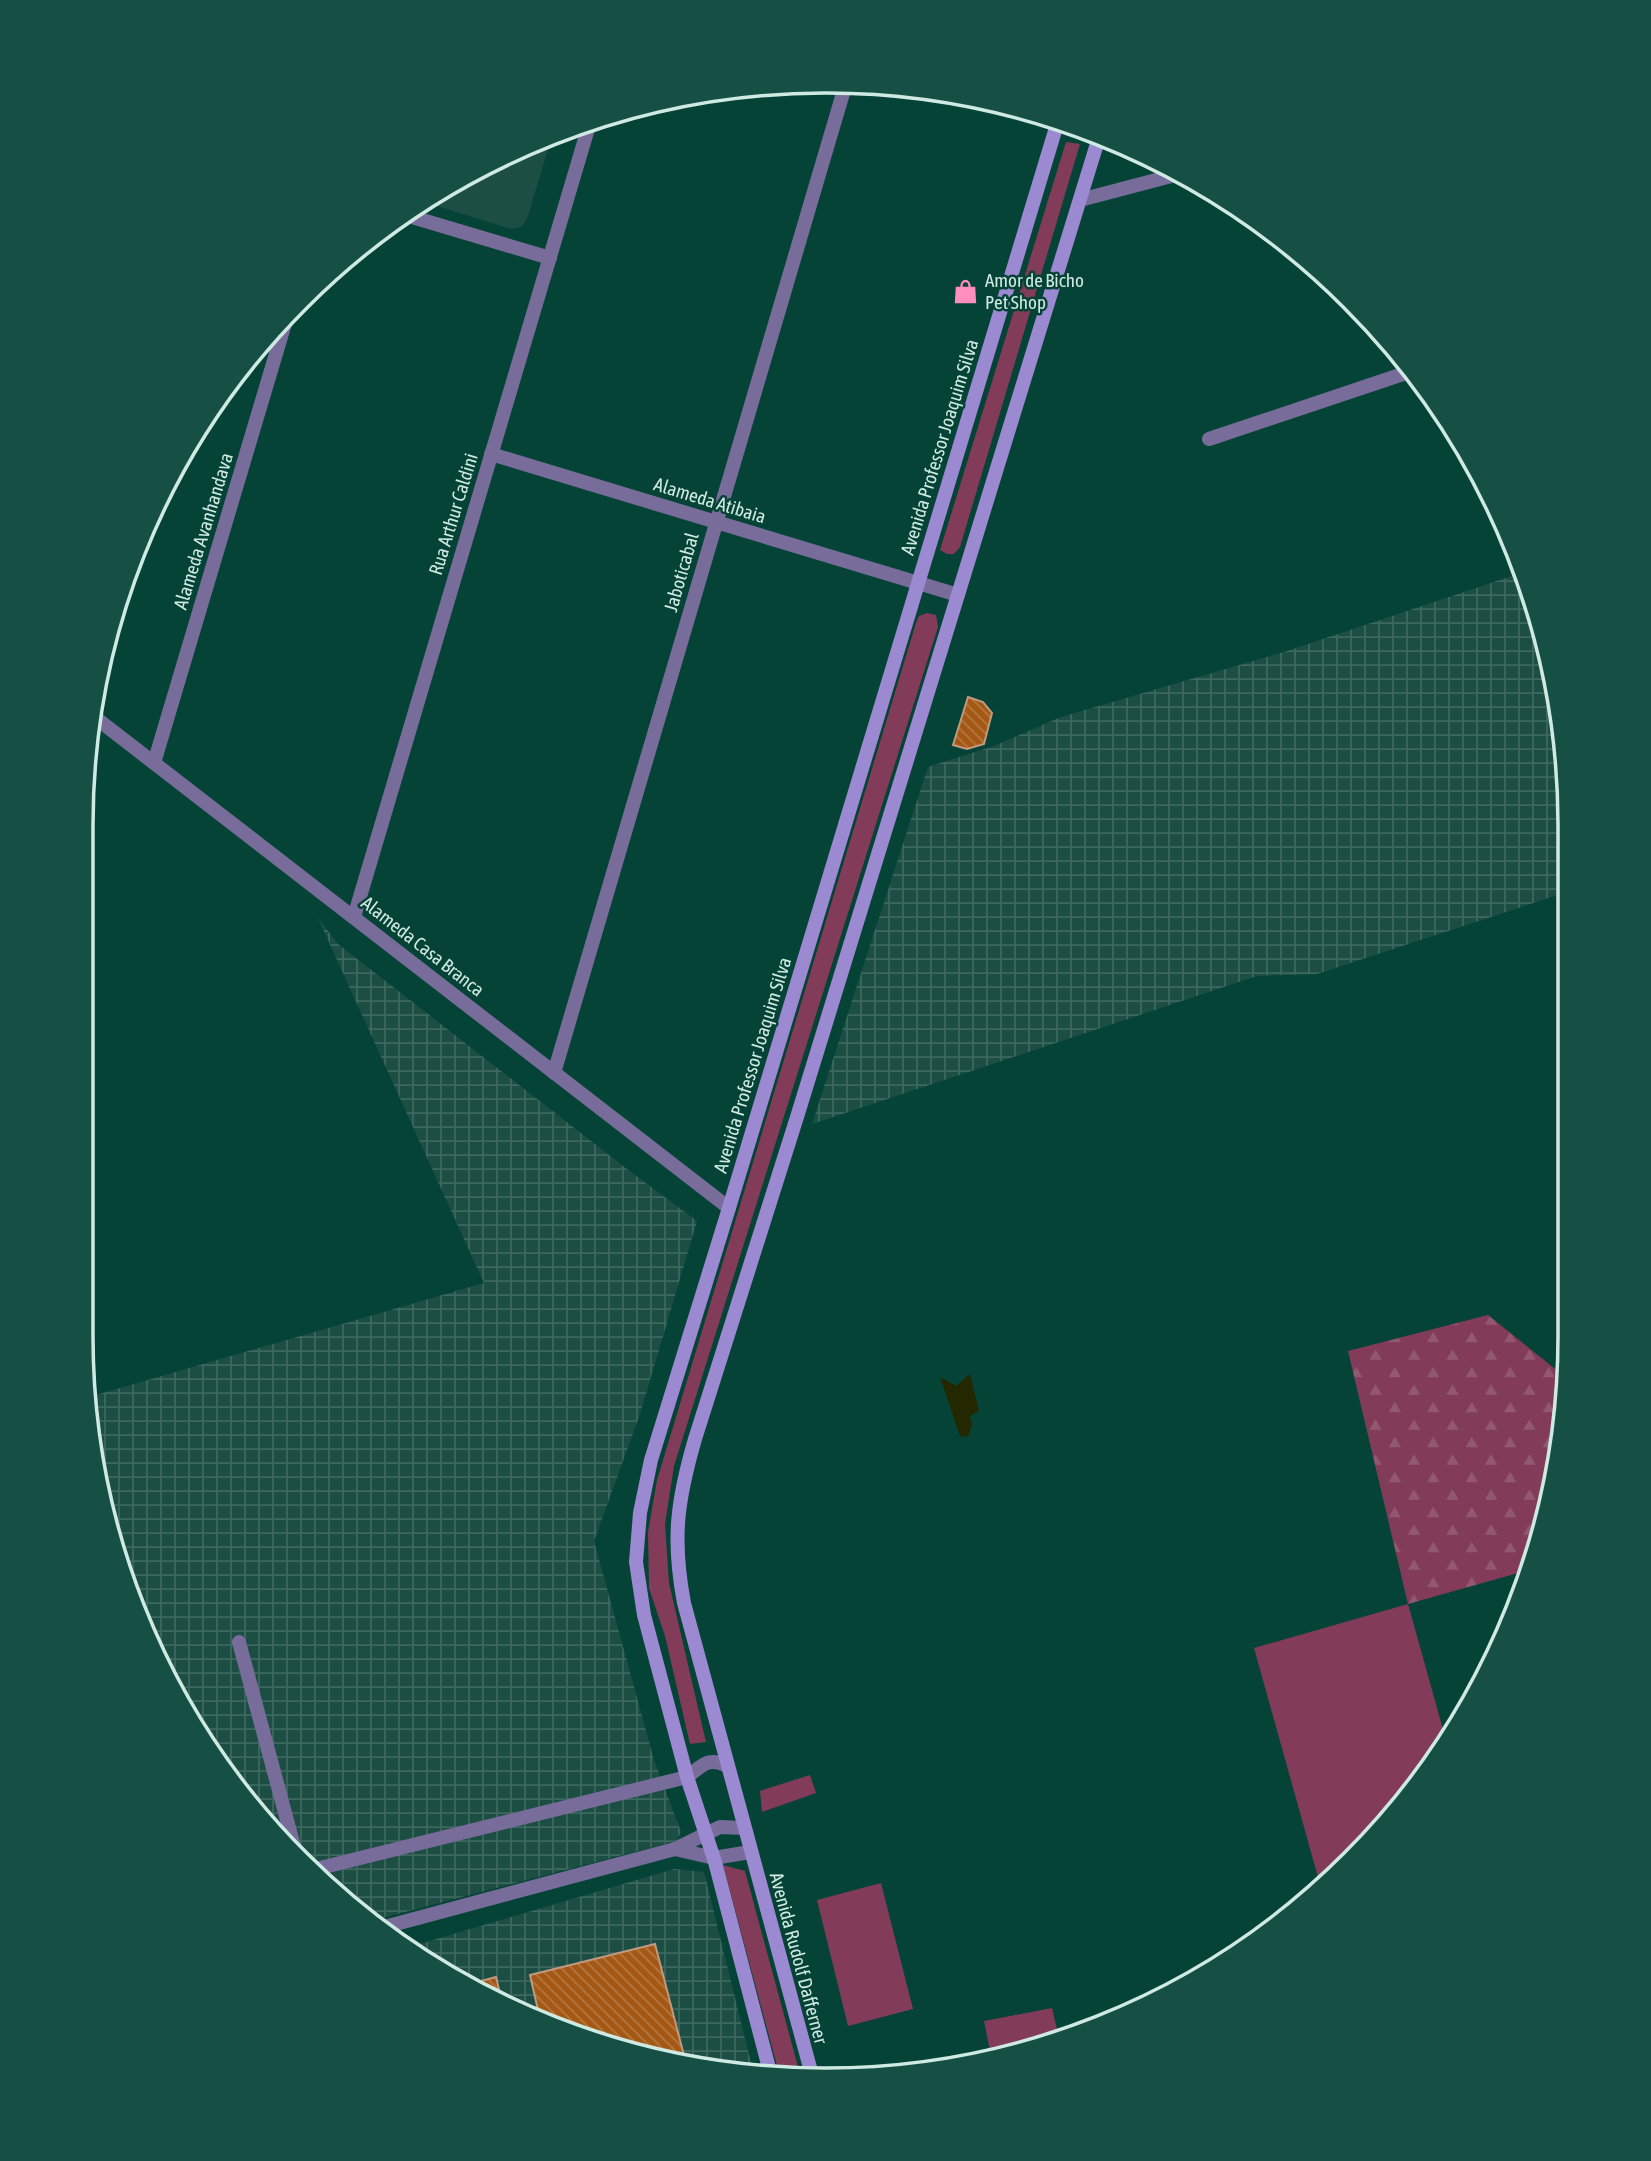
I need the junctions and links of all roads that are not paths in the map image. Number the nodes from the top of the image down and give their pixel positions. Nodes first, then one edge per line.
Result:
1 (843, 93) edge
2 (1055, 130) edge
3 (587, 133) edge
4 (1097, 145) edge
5 (1167, 177) edge
6 (1080, 200) junction
7 (415, 218) edge
8 (550, 258) junction
9 (282, 335) edge
10 (1403, 374) edge
11 (1209, 439) dead end
12 (491, 454) junction
13 (716, 522) junction
14 (919, 583) junction
15 (958, 594) junction
16 (100, 722) edge
17 (154, 763) junction
18 (354, 917) junction
19 (554, 1073) junction
20 (729, 1208) junction
21 (239, 1642) dead end
22 (727, 1766) junction
23 (687, 1777) junction
24 (744, 1828) junction
25 (706, 1832) junction
26 (292, 1837) edge
27 (675, 1849) junction
28 (750, 1852) junction
29 (714, 1858) junction
30 (322, 1868) edge
31 (392, 1926) edge
32 (768, 2066) edge
33 (810, 2068) edge

1 - 13 street, Jaboticabal
2 - 14 main road, Avenida Professor Joaquim Silva
3 - 8 street, Rua Arthur Caldini
4 - 6 main road
5 - 6 street
6 - 15 main road
7 - 8 street
8 - 12 street, Rua Arthur Caldini
9 - 17 street, Alameda Avanhandava
10 - 11 street
12 - 13 street, Alameda Atibaia
12 - 18 street, Rua Arthur Caldini
13 - 14 street, Alameda Atibaia
13 - 19 street, Jaboticabal
14 - 15 street, Avenida Professor Joaquim Silva
14 - 20 main road, Avenida Professor Joaquim Silva
15 - 22 main road, Avenida Rudolf Dafferner
16 - 17 street, Alameda Casa Branca
17 - 18 street, Alameda Casa Branca
18 - 19 street, Alameda Casa Branca
19 - 20 street, Alameda Casa Branca
20 - 23 main road, Avenida Professor Joaquim Silva
21 - 26 street
22 - 23 street
22 - 24 main road, Avenida Rudolf Dafferner
23 - 25 main road
23 - 30 street
24 - 25 street
24 - 28 main road, Avenida Rudolf Dafferner
25 - 27 street
25 - 29 main road
27 - 29 street
27 - 31 street
28 - 29 street, Avenida Rudolf Dafferner
28 - 33 main road, Avenida Rudolf Dafferner
29 - 32 main road

